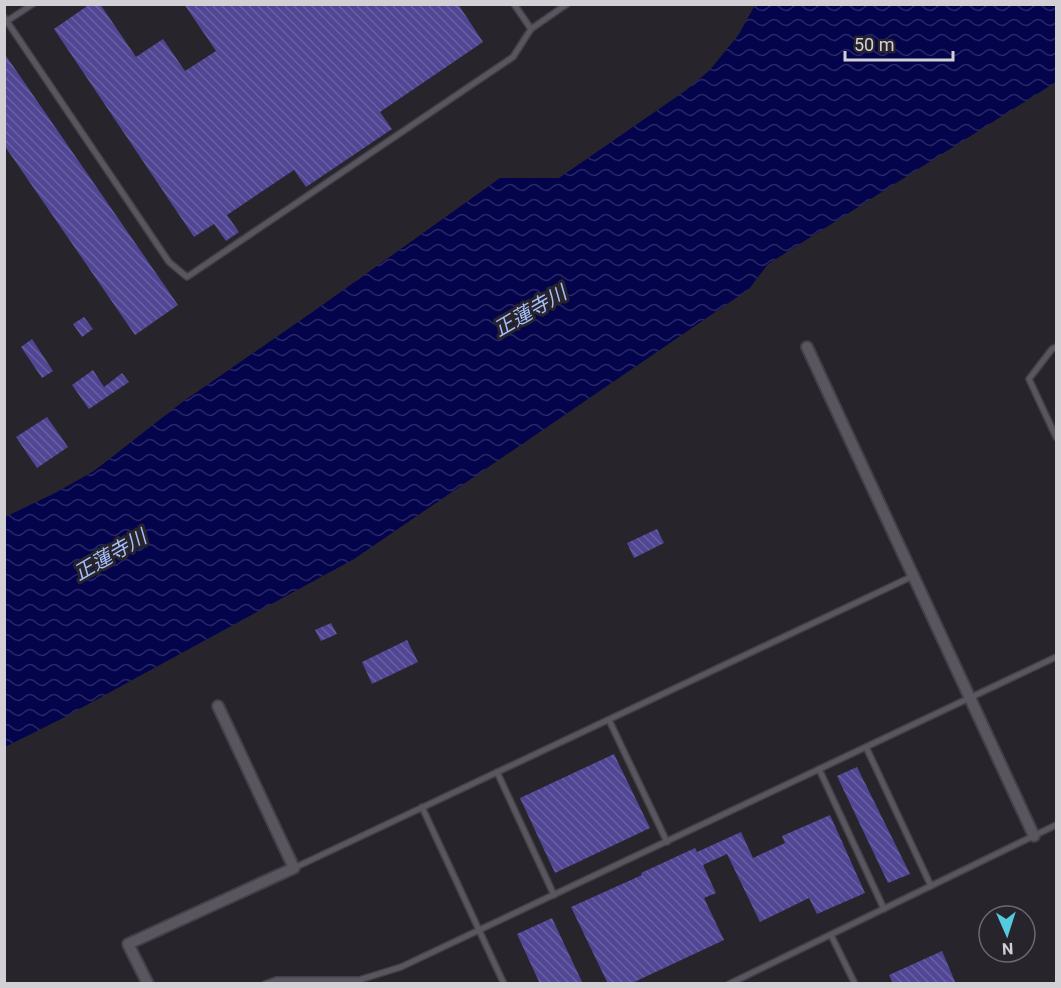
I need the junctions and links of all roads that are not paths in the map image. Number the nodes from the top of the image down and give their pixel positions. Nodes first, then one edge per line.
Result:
1 (33, 4) edge
2 (514, 4) edge
3 (567, 4) edge
4 (6, 19) edge
5 (531, 29) junction
6 (807, 347) dead end
7 (1056, 347) edge
8 (1056, 437) edge
9 (913, 576) junction
10 (1056, 657) edge
11 (970, 698) junction
12 (218, 706) dead end
13 (609, 720) junction
14 (867, 747) junction
15 (819, 770) junction
16 (497, 772) junction
17 (422, 807) junction
18 (1056, 825) edge
19 (1034, 836) junction
20 (667, 842) junction
21 (294, 868) junction
22 (930, 886) junction
23 (554, 895) junction
24 (884, 909) junction
25 (479, 930) junction
26 (831, 934) junction
27 (148, 984) edge
28 (265, 984) edge
29 (504, 984) edge
30 (729, 984) edge
31 (855, 984) edge

1 - 4 lane
2 - 5 lane
3 - 5 lane
4 - 5 lane
6 - 9 street
7 - 8 lane
9 - 11 street
9 - 13 lane
10 - 11 lane
11 - 14 lane
11 - 19 street
12 - 21 street
13 - 16 lane
13 - 20 lane
14 - 15 lane
14 - 22 lane
15 - 20 lane
15 - 24 lane
16 - 17 lane
16 - 23 lane
17 - 21 lane
17 - 25 lane
18 - 19 lane
19 - 22 lane
20 - 23 lane
21 - 27 street
22 - 24 lane
23 - 25 lane
24 - 26 lane
25 - 28 lane
25 - 29 lane
26 - 30 lane
26 - 31 lane

